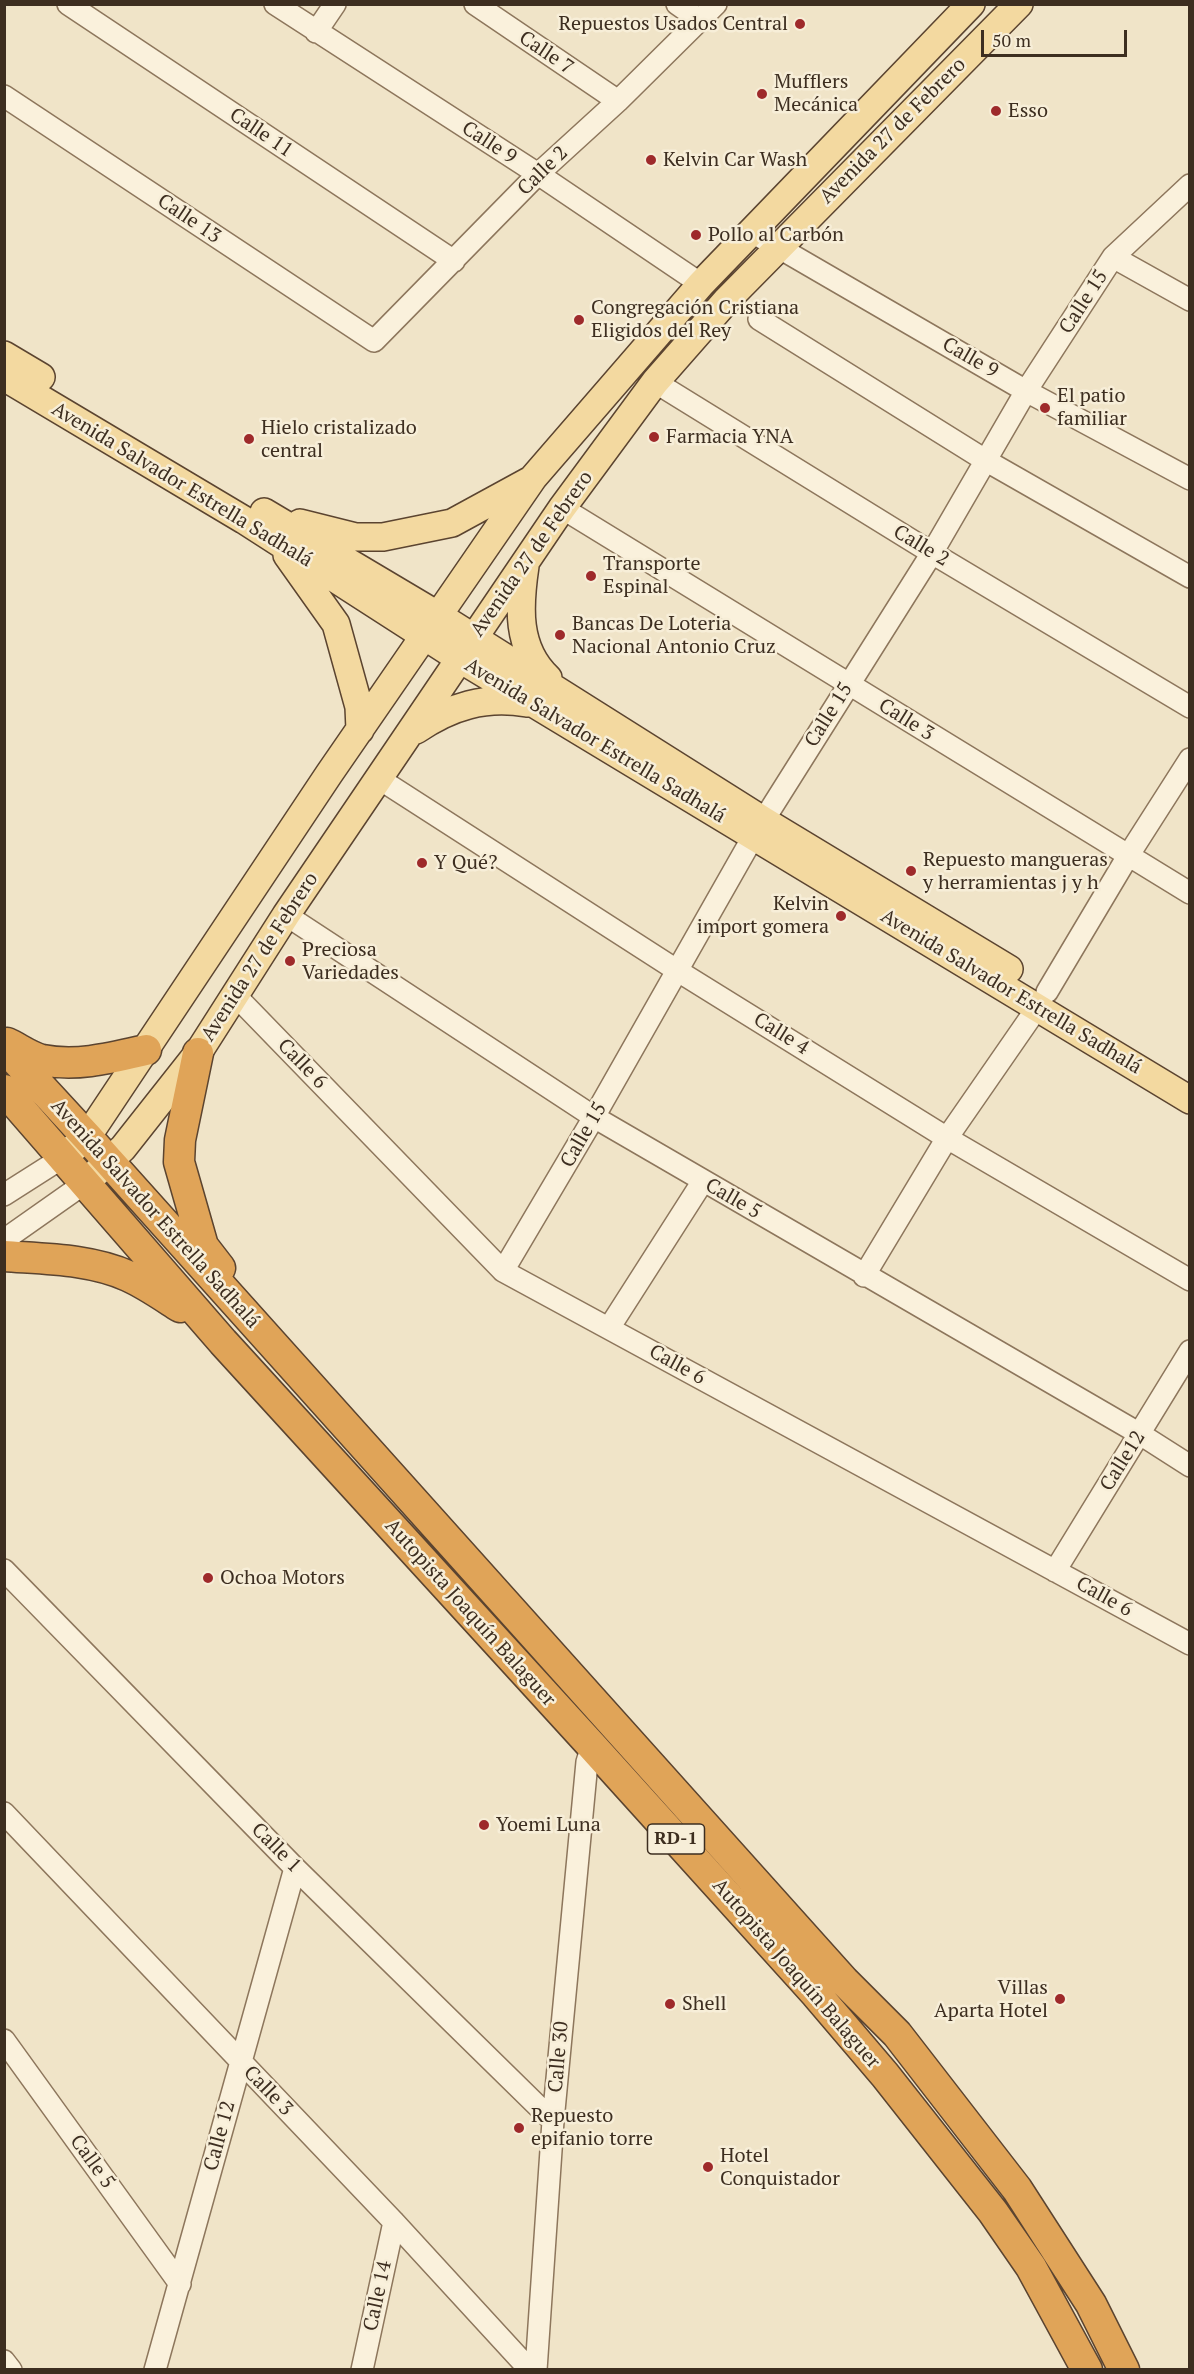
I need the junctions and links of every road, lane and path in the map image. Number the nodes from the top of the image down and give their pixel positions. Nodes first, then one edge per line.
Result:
1 (68, 4) edge
2 (275, 4) edge
3 (335, 4) edge
4 (475, 4) edge
5 (677, 4) edge
6 (716, 4) edge
7 (971, 4) edge
8 (1019, 4) edge
9 (700, 20) junction
10 (316, 32) junction
11 (4, 96) edge
12 (618, 101) junction
13 (538, 174) junction
14 (1190, 185) edge
15 (752, 232) junction
16 (780, 247) junction
17 (1113, 257) junction
18 (454, 261) junction
19 (701, 284) junction
20 (1190, 300) edge
21 (759, 319) dead end
22 (374, 341) joint
23 (4, 355) edge
24 (4, 377) edge
25 (655, 382) junction
26 (1026, 391) junction
27 (984, 460) junction
28 (533, 478) junction
29 (1190, 479) edge
30 (562, 508) junction
31 (249, 513) junction
32 (932, 553) junction
33 (526, 563) junction
34 (1190, 577) edge
35 (431, 626) junction
36 (467, 648) junction
37 (848, 684) junction
38 (576, 702) junction
39 (1190, 707) edge
40 (548, 712) junction
41 (360, 730) junction
42 (410, 734) junction
43 (1190, 759) edge
44 (378, 778) junction
45 (758, 829) junction
46 (1128, 856) junction
47 (1190, 893) edge
48 (286, 915) junction
49 (678, 971) junction
50 (234, 994) junction
51 (1042, 1000) junction
52 (4, 1042) edge
53 (4, 1047) edge
54 (146, 1050) junction
55 (198, 1053) junction
56 (1190, 1078) edge
57 (4, 1090) edge
58 (1190, 1100) edge
59 (594, 1117) junction
60 (87, 1137) junction
61 (947, 1138) junction
62 (62, 1158) junction
63 (110, 1163) junction
64 (703, 1181) junction
65 (85, 1183) junction
66 (4, 1196) edge
67 (4, 1240) edge
68 (4, 1256) edge
69 (503, 1271) junction
70 (864, 1276) junction
71 (1190, 1280) edge
72 (609, 1328) junction
73 (223, 1342) junction
74 (1190, 1351) edge
75 (304, 1381) junction
76 (1140, 1434) junction
77 (1190, 1466) edge
78 (4, 1570) edge
79 (1055, 1571) junction
80 (1190, 1644) edge
81 (592, 1746) junction
82 (4, 1814) edge
83 (295, 1868) junction
84 (4, 2040) edge
85 (240, 2062) junction
86 (553, 2121) junction
87 (394, 2222) junction
88 (180, 2284) junction
89 (4, 2361) edge
90 (11, 2370) edge
91 (155, 2370) edge
92 (362, 2370) edge
93 (530, 2370) edge
94 (536, 2370) edge
95 (1087, 2370) edge
96 (1124, 2370) edge

1 - 18 street, Calle 11
2 - 10 street, Calle 9
3 - 10 street
4 - 12 street, Calle 7
5 - 9 street
6 - 9 street, Calle 2
7 - 15 main road, Avenida 27 de Febrero
8 - 16 main road, Avenida 27 de Febrero
9 - 12 street, Calle 2
10 - 13 street, Calle 9
11 - 22 street, Calle 13
12 - 13 street, Calle 2
13 - 18 street, Calle 2
13 - 19 street, Calle 9
14 - 17 street, Calle 15
15 - 16 street, Calle 9
15 - 19 main road, Avenida 27 de Febrero
16 - 25 main road, Avenida 27 de Febrero
16 - 26 street, Calle 9
17 - 20 street
17 - 26 street, Calle 15
18 - 22 street, Calle 2
19 - 28 main road, Avenida 27 de Febrero
21 - 27 street
23 - 31 main road, Avenida Salvador Estrella Sadhalá
24 - 31 main road, Avenida Salvador Estrella Sadhalá
25 - 30 main road, Avenida 27 de Febrero
25 - 32 street, Calle 2
26 - 27 street, Calle 15
26 - 29 street, Calle 9
27 - 32 street, Calle 15
27 - 34 street
28 - 31 main road
28 - 35 main road, Avenida 27 de Febrero
30 - 33 main road, Avenida 27 de Febrero
30 - 37 street, Calle 3
31 - 35 main road, Avenida Salvador Estrella Sadhalá
31 - 41 main road
32 - 37 street, Calle 15
32 - 39 street, Calle 2
33 - 36 main road, Avenida 27 de Febrero
33 - 38 main road
35 - 36 main road, Avenida Salvador Estrella Sadhalá
35 - 41 main road, Avenida 27 de Febrero
36 - 38 main road, Avenida Salvador Estrella Sadhalá
36 - 40 main road, Avenida Salvador Estrella Sadhalá
36 - 42 main road, Avenida 27 de Febrero
37 - 45 street, Calle 15
37 - 46 street, Calle 3
38 - 45 main road, Avenida Salvador Estrella Sadhalá
40 - 42 main road
40 - 45 main road, Avenida Salvador Estrella Sadhalá
41 - 54 main road, Avenida 27 de Febrero
42 - 44 main road, Avenida 27 de Febrero
43 - 46 street
44 - 48 main road, Avenida 27 de Febrero
44 - 49 street, Calle 4
45 - 49 street, Calle 15
45 - 51 main road, Avenida Salvador Estrella Sadhalá
46 - 47 street, Calle 3
46 - 51 street
48 - 50 main road, Avenida 27 de Febrero
48 - 59 street, Calle 5
49 - 59 street, Calle 15
49 - 61 street, Calle 4
50 - 55 main road, Avenida 27 de Febrero
50 - 69 street, Calle 6
51 - 56 main road, Avenida Salvador Estrella Sadhalá
51 - 58 main road, Avenida Salvador Estrella Sadhalá
51 - 61 street
52 - 54 highway
53 - 60 highway, Avenida Salvador Estrella Sadhalá
54 - 60 main road, Avenida 27 de Febrero
55 - 63 main road, Avenida 27 de Febrero
55 - 75 highway
57 - 62 highway, Avenida Salvador Estrella Sadhalá
59 - 64 street, Calle 5
59 - 69 street, Calle 15
60 - 62 main road, Avenida 27 de Febrero
60 - 63 highway, Avenida Salvador Estrella Sadhalá
61 - 70 street
61 - 71 street, Calle 4
62 - 65 highway, Avenida Salvador Estrella Sadhalá
62 - 66 street
63 - 65 main road, Avenida 27 de Febrero
63 - 75 highway, Avenida Salvador Estrella Sadhalá
64 - 70 street, Calle 5
64 - 72 street
65 - 67 street
65 - 73 highway, Avenida Salvador Estrella Sadhalá
68 - 73 highway
69 - 72 street, Calle 6
70 - 76 street, Calle 5
72 - 79 street, Calle 6
73 - 81 highway, Autopista Joaquín Balaguer / RD-1
74 - 76 street, Calle12
75 - 96 highway, Autopista Joaquín Balaguer / RD-1
76 - 77 street, Calle 5
76 - 79 street, Calle12
78 - 83 street, Calle 1
79 - 80 street, Calle 6
81 - 86 street, Calle 30
81 - 95 highway, Autopista Joaquín Balaguer / RD-1
82 - 85 street, Calle 3
83 - 85 street, Calle 12
83 - 86 street, Calle 1
84 - 88 street, Calle 5
85 - 87 street, Calle 3
85 - 88 street, Calle 12
86 - 94 street, Calle 30
87 - 92 street, Calle 14
87 - 93 street, Calle 3
88 - 91 street, Calle 12
89 - 90 street

